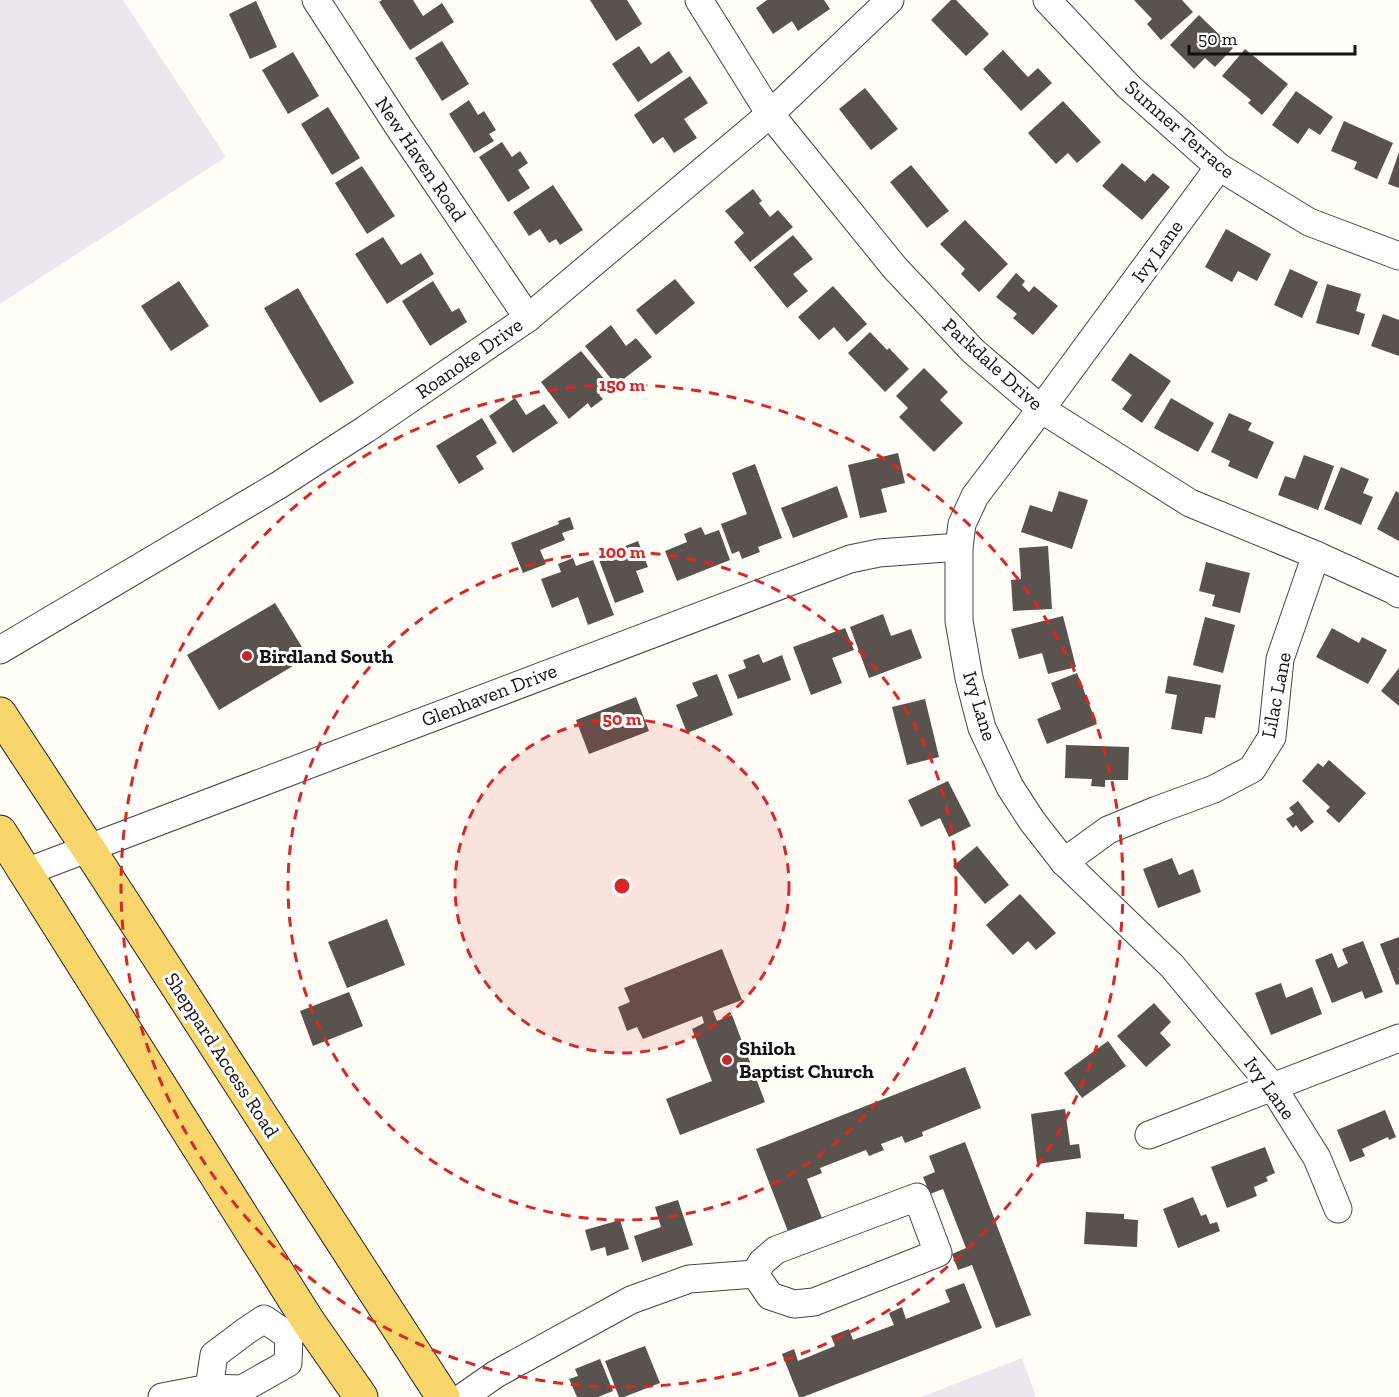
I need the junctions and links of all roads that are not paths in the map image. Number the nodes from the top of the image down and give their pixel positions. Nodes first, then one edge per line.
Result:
1 (316, 0) edge
2 (699, 0) edge
3 (890, 0) edge
4 (1047, 0) edge
5 (770, 114) junction
6 (1219, 167) junction
7 (1399, 256) edge
8 (528, 318) junction
9 (1041, 409) junction
10 (959, 548) junction
11 (1316, 555) junction
12 (1399, 594) edge
13 (0, 650) edge
14 (0, 714) edge
15 (0, 832) edge
16 (88, 848) junction
17 (1064, 862) junction
18 (26, 872) junction
19 (1399, 1038) edge
20 (1272, 1086) junction
21 (1149, 1135) dead end
22 (1338, 1209) dead end
23 (755, 1274) junction
24 (298, 1328) junction
25 (209, 1388) junction
26 (162, 1397) edge
27 (361, 1397) edge
28 (443, 1397) edge
29 (463, 1397) edge

1 - 8 street, New Haven Road
2 - 5 street, Parkdale Drive
3 - 5 street, Roanoke Drive
4 - 6 street, Sumner Terrace
5 - 8 street, Roanoke Drive
5 - 9 street, Parkdale Drive
6 - 7 street, Sumner Terrace
6 - 9 street, Ivy Lane
8 - 13 street, Roanoke Drive
9 - 10 street, Ivy Lane
9 - 11 street, Parkdale Drive
10 - 16 street, Glenhaven Drive
10 - 17 street, Ivy Lane
11 - 12 street, Parkdale Drive
11 - 17 street, Lilac Lane
14 - 16 main road, Sheppard Access Road
15 - 18 main road
16 - 18 street, Glenhaven Drive
16 - 28 main road, Sheppard Access Road
17 - 20 street, Ivy Lane
18 - 24 main road
19 - 20 street
20 - 21 street
20 - 22 street, Ivy Lane
23 - 23 street
23 - 29 street
24 - 25 street
24 - 25 street
24 - 27 main road
25 - 26 street

